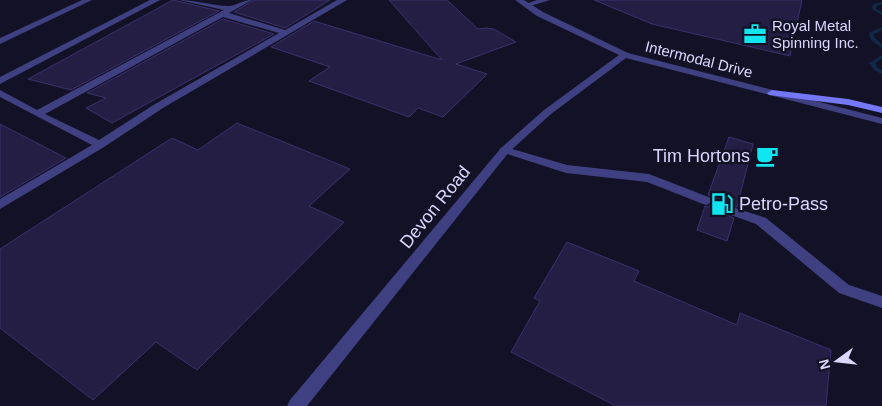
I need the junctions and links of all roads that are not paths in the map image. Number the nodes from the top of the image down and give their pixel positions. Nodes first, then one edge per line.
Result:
1 (88, 0) edge
2 (156, 0) edge
3 (183, 0) edge
4 (248, 0) edge
5 (343, 0) edge
6 (518, 0) edge
7 (546, 0) edge
8 (527, 5) junction
9 (227, 12) junction
10 (286, 33) junction
11 (0, 41) edge
12 (625, 55) junction
13 (0, 81) edge
14 (0, 93) edge
15 (772, 93) junction
16 (882, 110) edge
17 (37, 114) junction
18 (882, 121) edge
19 (100, 145) junction
20 (505, 150) junction
21 (707, 200) dead end
22 (0, 205) edge
23 (736, 212) dead end
24 (882, 302) edge
25 (296, 406) edge

1 - 11 street
2 - 13 street
3 - 9 street
4 - 9 street
5 - 10 street
6 - 8 street, Intermodal Drive
7 - 8 street
8 - 12 street, Intermodal Drive
9 - 10 street
9 - 17 street
10 - 19 street
12 - 15 street, Intermodal Drive
12 - 20 street, Devon Road
14 - 17 street
15 - 16 main road
15 - 18 street, Intermodal Drive
17 - 19 street
19 - 22 street
20 - 21 street
20 - 25 street, Devon Road
23 - 24 street

